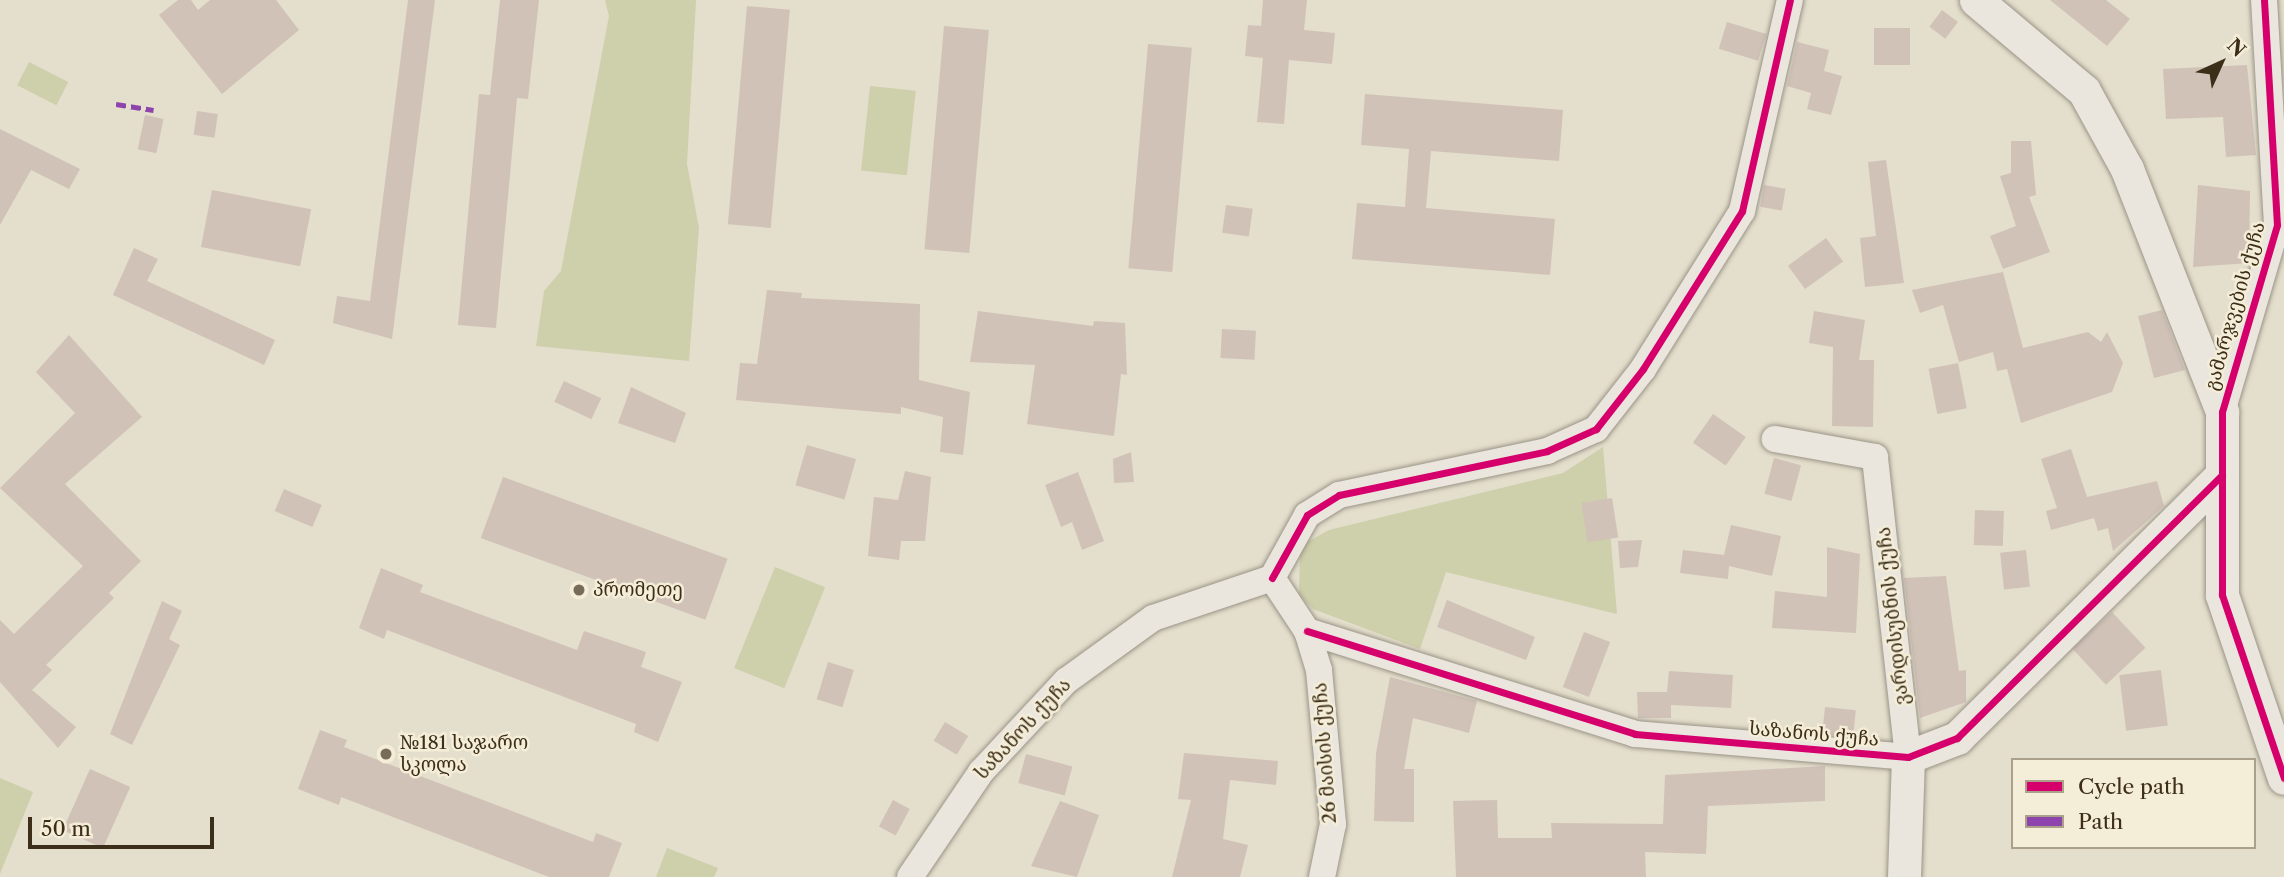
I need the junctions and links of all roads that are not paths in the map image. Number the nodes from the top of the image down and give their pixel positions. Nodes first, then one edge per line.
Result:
1 (1790, 0) edge
2 (1976, 0) edge
3 (2264, 0) edge
4 (2281, 225) edge
5 (2222, 412) junction
6 (1775, 439) dead end
7 (2222, 475) junction
8 (1272, 578) junction
9 (1307, 631) junction
10 (1908, 757) junction
11 (2284, 778) edge
12 (910, 877) edge
13 (1322, 877) edge
14 (1904, 877) edge

1 - 8 street
2 - 5 street
3 - 4 street, გამარჯვების ქუჩა
4 - 5 street, გამარჯვების ქუჩა
5 - 7 street, გამარჯვების ქუჩა
6 - 10 street, ვარდისუბნის ქუჩა
7 - 10 street, საზანოს ქუჩა
7 - 11 street, გამარჯვების ქუჩა
8 - 9 street
8 - 12 street, საზანოს ქუჩა
9 - 10 street, საზანოს ქუჩა
9 - 13 street, 26 მაისის ქუჩა
10 - 14 street, ვარდისუბნის ქუჩა

